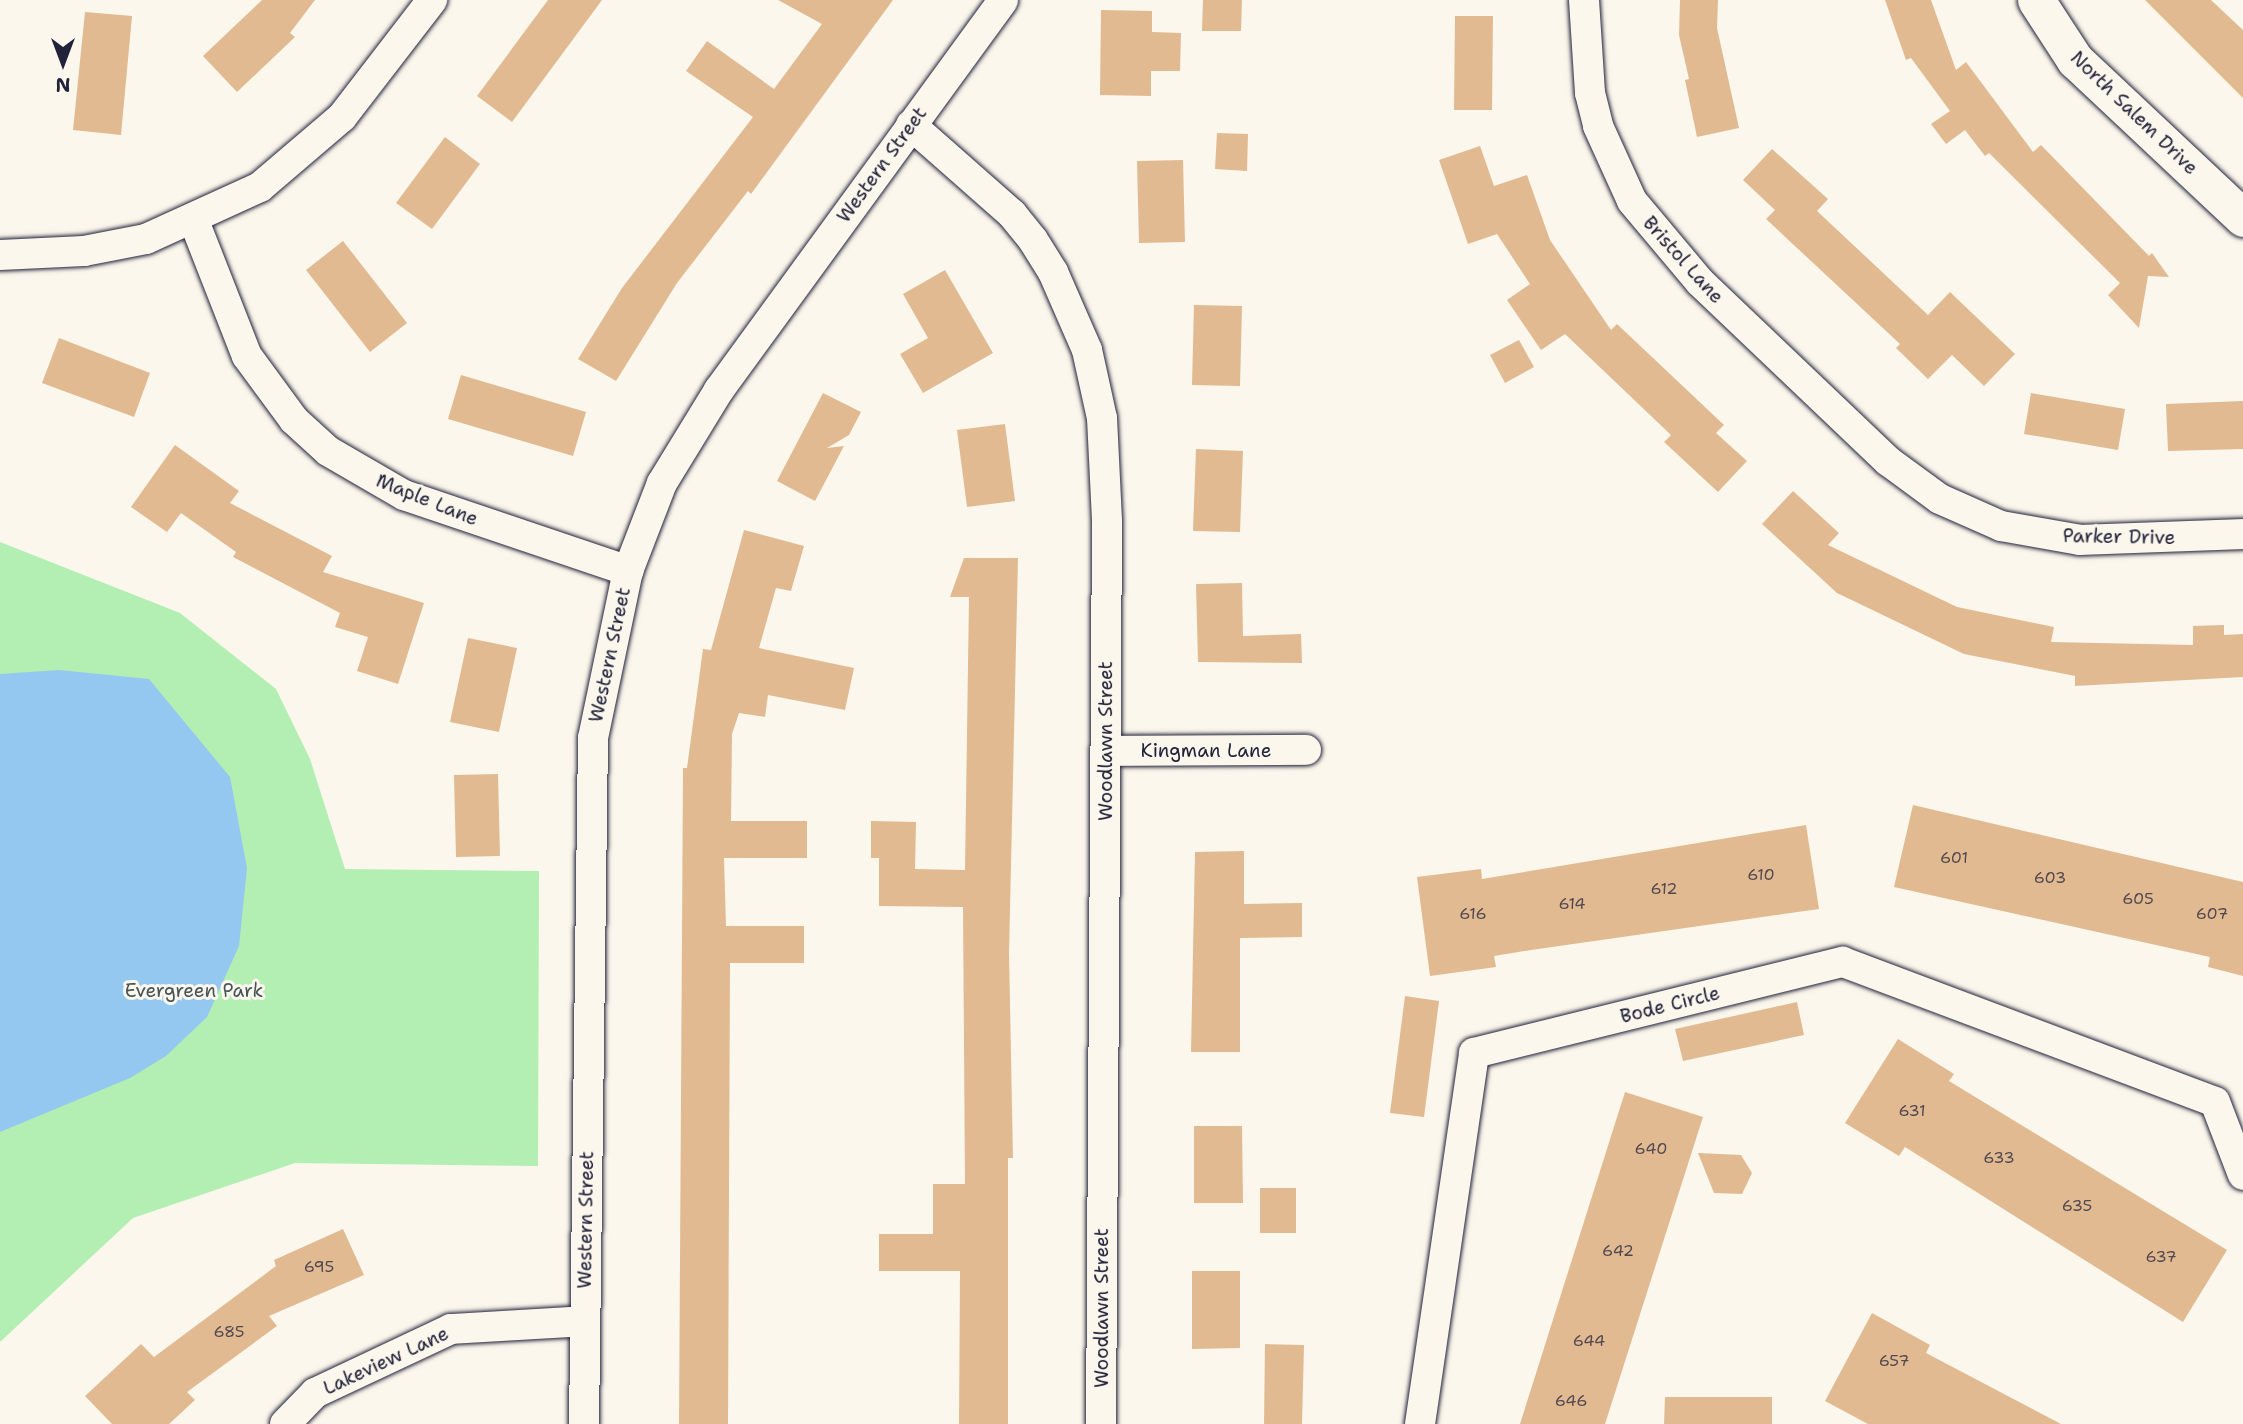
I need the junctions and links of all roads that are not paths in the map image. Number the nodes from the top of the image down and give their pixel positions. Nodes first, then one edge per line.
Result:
1 (432, 0) edge
2 (1003, 0) edge
3 (1584, 0) edge
4 (2036, 0) edge
5 (911, 125) junction
6 (2243, 218) edge
7 (194, 221) junction
8 (0, 255) edge
9 (1888, 461) joint
10 (2243, 534) edge
11 (628, 571) junction
12 (1306, 750) dead end
13 (1106, 751) junction
14 (2243, 1175) edge
15 (585, 1321) junction
16 (285, 1424) edge
17 (584, 1424) edge
18 (1101, 1424) edge
19 (1420, 1424) edge

1 - 7 street
2 - 5 street, Western Street
3 - 9 street, Bristol Lane
4 - 6 street, North Salem Drive
5 - 11 street, Western Street
5 - 13 street, Woodlawn Street
7 - 8 street
7 - 11 street, Maple Lane
9 - 10 street, Parker Drive
11 - 15 street, Western Street
12 - 13 street, Kingman Lane
13 - 18 street, Woodlawn Street
14 - 19 street, Bode Circle
15 - 16 street, Lakeview Lane
15 - 17 street, Western Street

